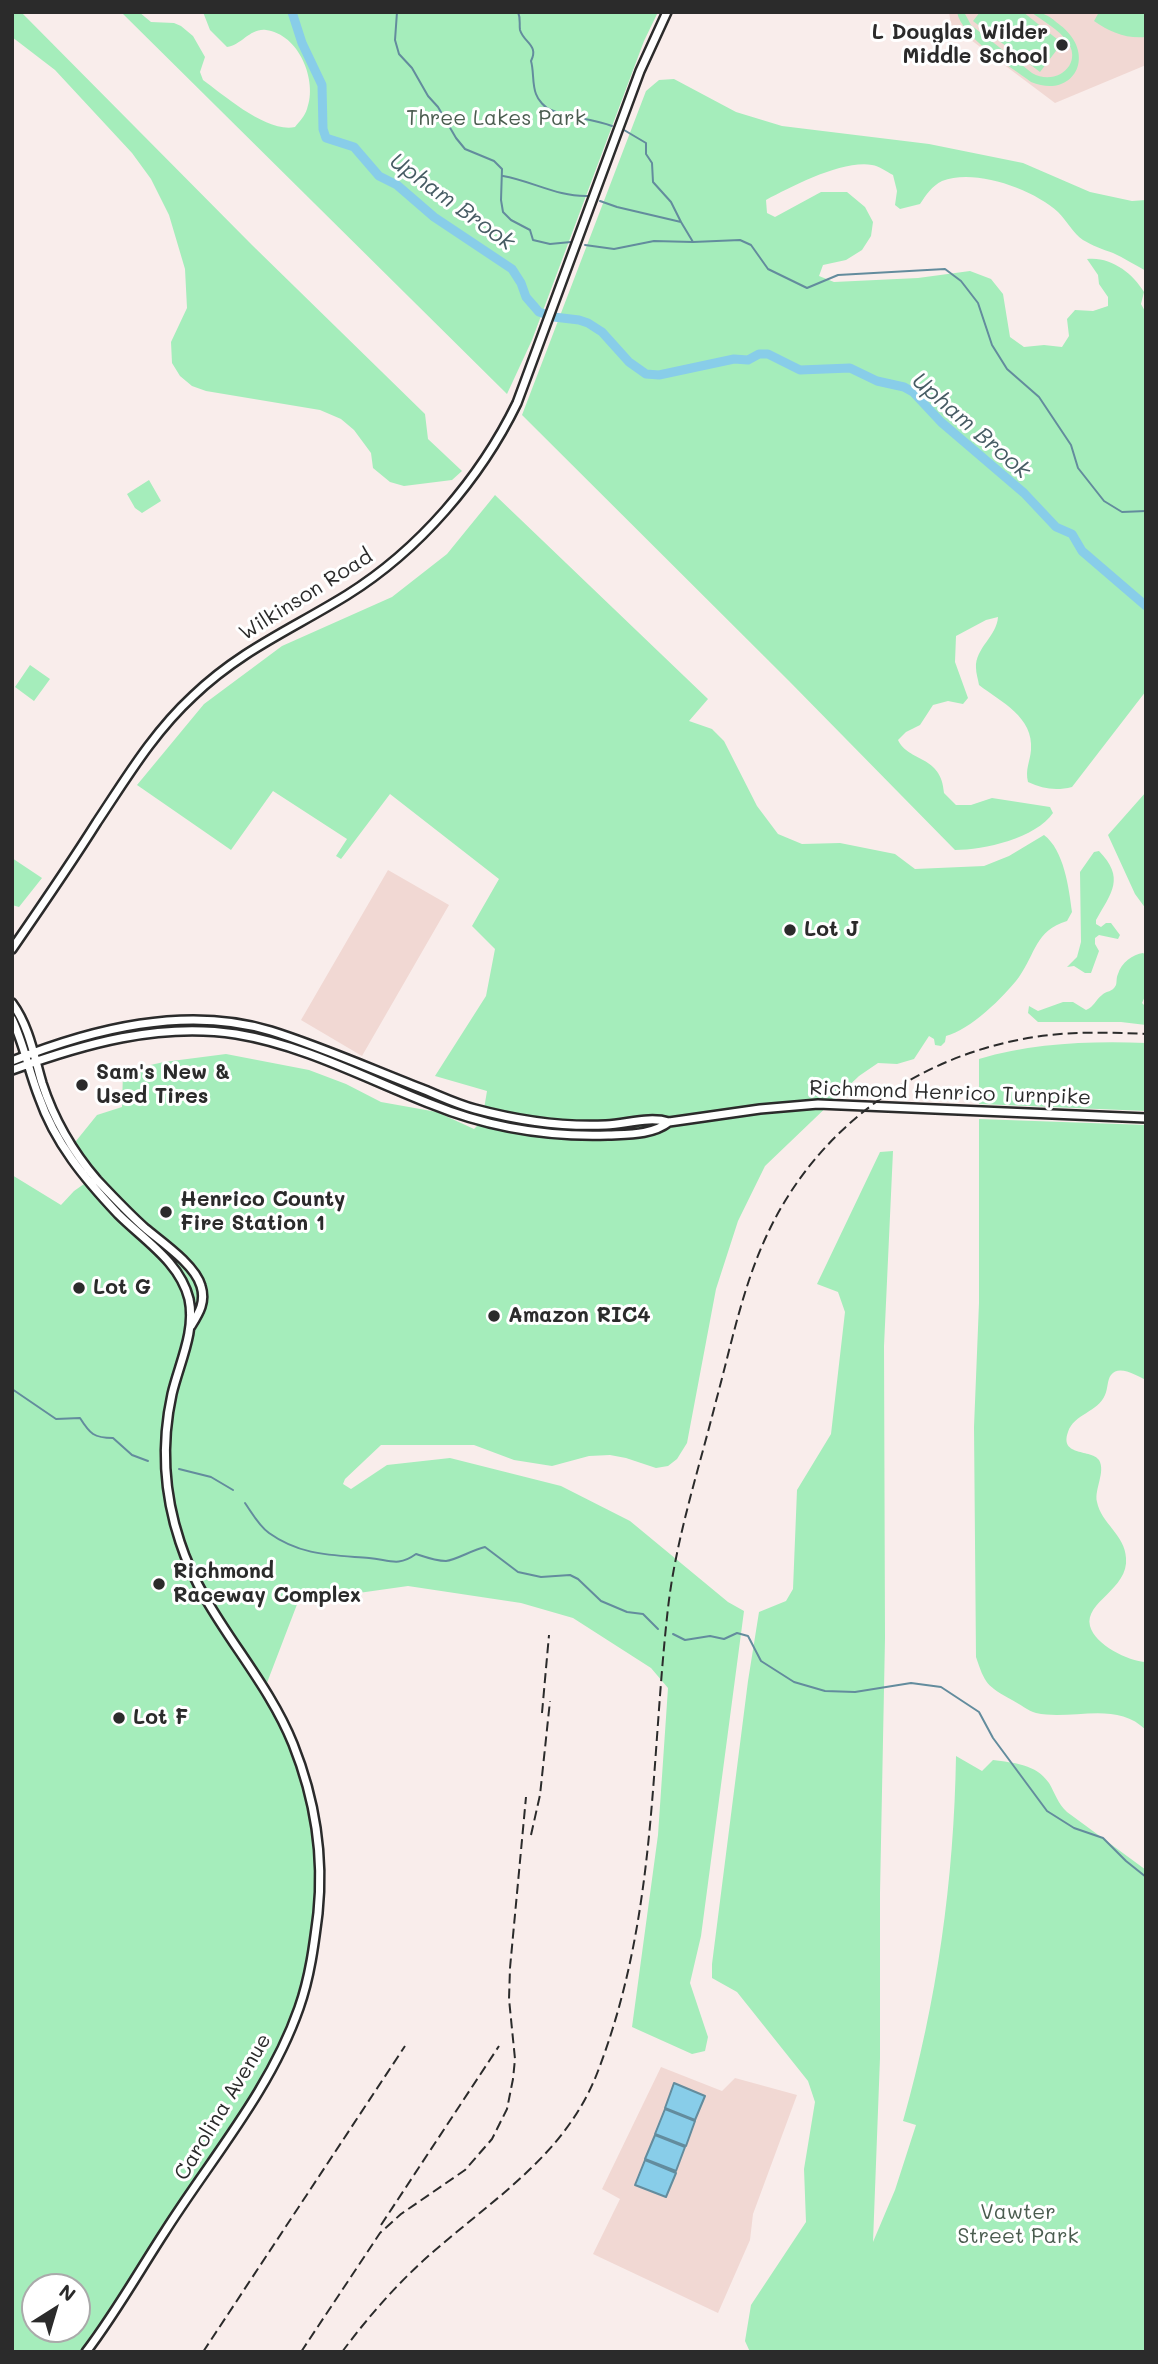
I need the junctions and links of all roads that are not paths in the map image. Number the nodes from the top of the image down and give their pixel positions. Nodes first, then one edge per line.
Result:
1 (667, 12) edge
2 (12, 949) edge
3 (12, 1003) edge
4 (12, 1019) edge
5 (31, 1059) junction
6 (12, 1061) edge
7 (12, 1070) edge
8 (1146, 1118) edge
9 (190, 1327) junction
10 (86, 2352) edge

1 - 2 main road, Wilkinson Road
3 - 5 main road
4 - 5 main road
5 - 6 main road, Richmond Henrico Turnpike
5 - 7 main road, Richmond Henrico Turnpike
5 - 8 main road, Richmond Henrico Turnpike
5 - 9 main road
5 - 9 main road, Carolina Avenue
9 - 10 main road, Carolina Avenue

